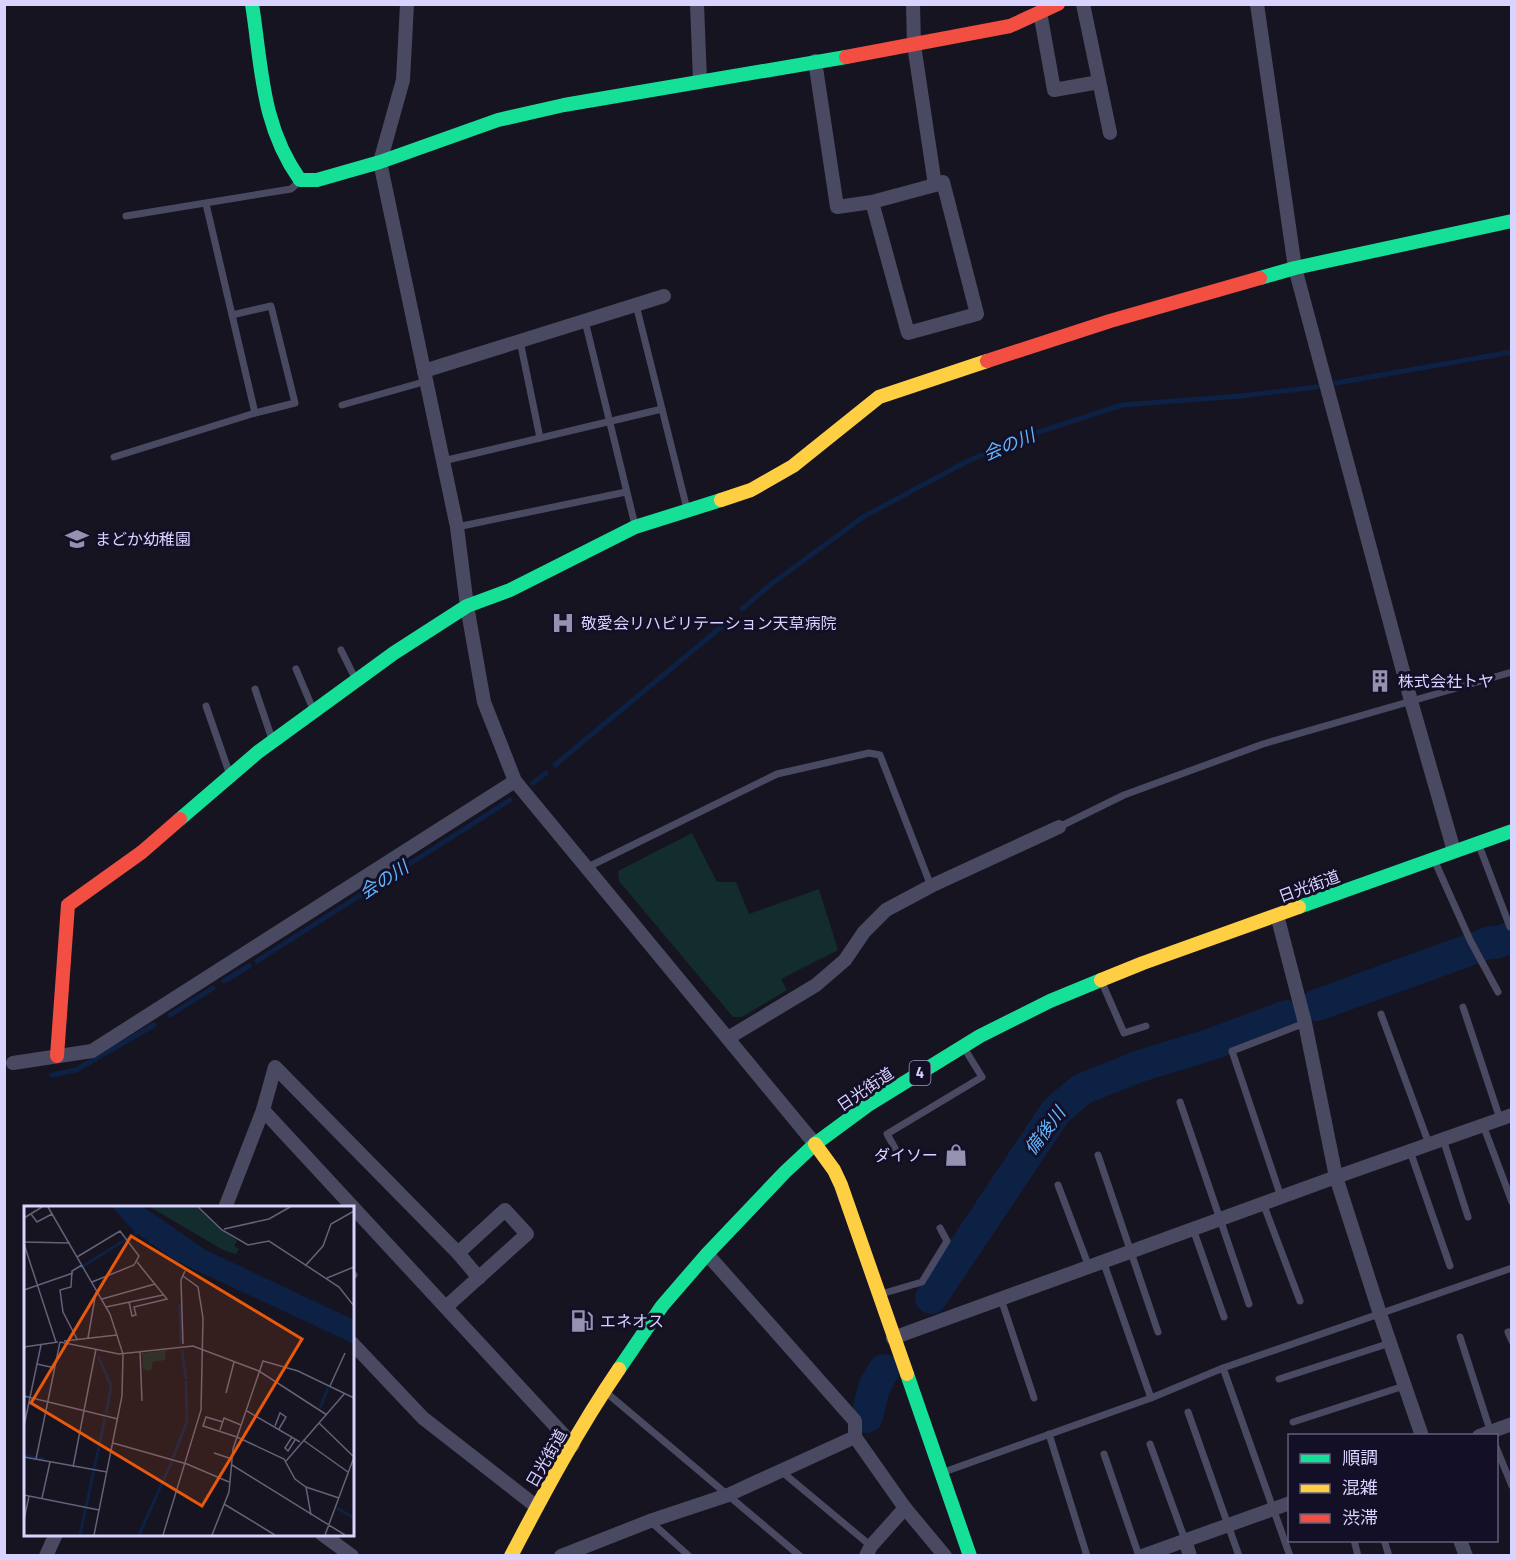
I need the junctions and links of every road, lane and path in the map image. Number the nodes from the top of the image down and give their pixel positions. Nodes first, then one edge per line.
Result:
1 (252, 4) edge
2 (407, 4) edge
3 (697, 4) edge
4 (913, 4) edge
5 (1058, 4) edge
6 (1083, 4) edge
7 (1257, 4) edge
8 (1040, 12) junction
9 (914, 45) junction
10 (815, 62) junction
11 (700, 81) junction
12 (1099, 82) junction
13 (1110, 133) dead end
14 (380, 162) junction
15 (300, 180) junction
16 (935, 184) junction
17 (872, 202) junction
18 (206, 204) junction
19 (126, 216) dead end
20 (1512, 221) edge
21 (1295, 268) junction
22 (664, 296) dead end
23 (636, 305) junction
24 (232, 315) junction
25 (585, 321) junction
26 (520, 341) junction
27 (425, 376) junction
28 (342, 405) dead end
29 (662, 409) junction
30 (255, 413) junction
31 (609, 421) junction
32 (540, 438) junction
33 (114, 457) dead end
34 (443, 461) junction
35 (626, 492) junction
36 (687, 509) junction
37 (457, 527) junction
38 (635, 527) junction
39 (467, 606) junction
40 (341, 650) dead end
41 (296, 669) dead end
42 (1512, 672) edge
43 (356, 680) junction
44 (255, 689) dead end
45 (1411, 701) junction
46 (206, 706) dead end
47 (314, 711) junction
48 (272, 741) junction
49 (230, 775) junction
50 (514, 782) junction
51 (1059, 827) joint
52 (1512, 831) edge
53 (1479, 842) junction
54 (1454, 851) junction
55 (1434, 859) junction
56 (586, 868) junction
57 (931, 886) junction
58 (1277, 915) junction
59 (1510, 927) dead end
60 (1101, 980) junction
61 (1497, 992) dead end
62 (1463, 1007) dead end
63 (1381, 1014) dead end
64 (1305, 1023) junction
65 (1146, 1026) dead end
66 (728, 1038) junction
67 (964, 1046) junction
68 (57, 1056) junction
69 (13, 1063) dead end
70 (1180, 1102) dead end
71 (263, 1110) junction
72 (1506, 1117) edge
73 (1484, 1125) junction
74 (1443, 1139) junction
75 (815, 1144) junction
76 (1429, 1144) junction
77 (896, 1150) dead end
78 (1410, 1151) junction
79 (1098, 1155) dead end
80 (1336, 1177) junction
81 (1058, 1185) dead end
82 (1281, 1197) junction
83 (1512, 1202) edge
84 (1263, 1203) junction
85 (226, 1206) edge
86 (352, 1206) edge
87 (354, 1208) edge
88 (1468, 1217) dead end
89 (1219, 1219) junction
90 (940, 1228) dead end
91 (1193, 1229) junction
92 (1130, 1252) junction
93 (458, 1253) junction
94 (707, 1254) junction
95 (1103, 1262) junction
96 (1450, 1266) dead end
97 (1089, 1267) junction
98 (1512, 1268) edge
99 (479, 1278) junction
100 (878, 1295) junction
101 (1001, 1299) junction
102 (1300, 1301) dead end
103 (1249, 1304) dead end
104 (446, 1307) junction
105 (1380, 1314) junction
106 (1224, 1317) dead end
107 (1158, 1332) dead end
108 (1508, 1332) dead end
109 (1460, 1337) dead end
110 (893, 1338) junction
111 (1512, 1341) edge
112 (1390, 1343) junction
113 (354, 1345) edge
114 (1223, 1368) junction
115 (1279, 1379) dead end
116 (1404, 1386) junction
117 (604, 1391) junction
118 (1034, 1398) dead end
119 (1151, 1398) junction
120 (1188, 1412) dead end
121 (1293, 1422) dead end
122 (1512, 1424) edge
123 (1049, 1434) junction
124 (1421, 1434) edge
125 (1487, 1434) edge
126 (855, 1437) junction
127 (1150, 1444) dead end
128 (573, 1445) junction
129 (1498, 1450) edge
130 (1104, 1454) dead end
131 (781, 1471) junction
132 (941, 1473) junction
133 (1512, 1486) edge
134 (728, 1495) junction
135 (1288, 1504) edge
136 (537, 1507) junction
137 (905, 1508) junction
138 (1274, 1508) junction
139 (650, 1521) junction
140 (1229, 1524) junction
141 (55, 1536) edge
142 (325, 1536) edge
143 (1185, 1540) junction
144 (869, 1551) edge
145 (46, 1556) edge
146 (351, 1556) edge
147 (511, 1556) edge
148 (561, 1556) edge
149 (689, 1556) edge
150 (800, 1556) edge
151 (945, 1556) edge
152 (970, 1556) edge
153 (1088, 1556) edge
154 (1140, 1556) edge
155 (1190, 1556) edge
156 (1239, 1556) edge
157 (1290, 1556) edge

1 - 15 main road
2 - 14 street
3 - 11 street
4 - 9 street
5 - 8 main road
6 - 12 street
7 - 21 street
8 - 9 main road
8 - 12 street
9 - 10 main road
9 - 16 street
10 - 11 main road
10 - 17 street
11 - 14 main road
12 - 13 street
14 - 15 main road
14 - 27 street
15 - 18 lane
16 - 17 street
16 - 17 street
18 - 19 lane
18 - 24 lane
20 - 21 main road
21 - 36 main road
21 - 45 street
22 - 23 street
23 - 25 street
23 - 29 lane
24 - 30 lane
24 - 30 lane
25 - 26 street
25 - 31 lane
26 - 27 street
26 - 32 lane
27 - 28 lane
27 - 34 street
29 - 31 lane
29 - 36 lane
30 - 33 lane
31 - 32 lane
31 - 35 lane
32 - 34 lane
34 - 37 street
35 - 37 lane
35 - 38 lane
36 - 38 main road
37 - 39 street
38 - 39 main road
39 - 43 main road
39 - 50 street
40 - 43 lane
41 - 47 lane
42 - 45 lane
43 - 47 main road
44 - 48 lane
45 - 51 lane
45 - 54 street
46 - 49 lane
47 - 48 main road
48 - 49 main road
49 - 68 main road
50 - 56 street
50 - 68 street
51 - 57 street
52 - 53 main road, 日光街道 / 4
53 - 54 main road, 日光街道 / 4
53 - 59 lane
54 - 55 main road, 日光街道 / 4
55 - 58 main road, 日光街道 / 4
55 - 61 lane
56 - 57 lane
56 - 66 street
57 - 66 street
58 - 60 main road, 日光街道 / 4
58 - 64 street
60 - 65 lane
60 - 67 main road, 日光街道 / 4
62 - 72 lane
63 - 76 lane
64 - 80 street
64 - 82 lane
66 - 75 street
67 - 75 main road, 日光街道 / 4
67 - 77 lane
68 - 69 street
70 - 89 lane
71 - 85 street
71 - 86 street
71 - 93 street
72 - 73 street
73 - 74 street
73 - 83 lane
74 - 76 street
74 - 88 lane
75 - 94 main road, 日光街道 / 4
75 - 100 main road
76 - 78 street
78 - 80 street
78 - 96 lane
79 - 92 lane
80 - 82 street
80 - 105 street
81 - 97 lane
82 - 84 street
84 - 89 street
84 - 102 lane
87 - 104 street
89 - 91 street
89 - 103 lane
90 - 100 lane
91 - 92 street
91 - 106 lane
92 - 95 street
92 - 107 lane
93 - 99 street
93 - 99 street
94 - 117 main road, 日光街道 / 4
94 - 126 street
95 - 97 street
95 - 119 lane
97 - 101 street
98 - 105 lane
99 - 104 street
100 - 110 main road
101 - 110 street
101 - 118 lane
104 - 128 street
105 - 112 street
105 - 114 lane
108 - 111 lane
109 - 125 lane
110 - 132 main road
112 - 115 lane
112 - 116 street
113 - 136 street
114 - 119 lane
114 - 138 lane
116 - 121 lane
116 - 124 street
117 - 128 main road, 日光街道 / 4
117 - 134 lane
119 - 123 lane
120 - 140 lane
122 - 125 street
123 - 132 lane
123 - 153 lane
126 - 131 street
126 - 137 street
127 - 143 lane
128 - 136 main road, 日光街道 / 4
129 - 133 lane
130 - 154 lane
131 - 134 street
131 - 144 lane
132 - 152 main road
134 - 139 street
134 - 150 lane
135 - 138 street
136 - 147 main road, 日光街道 / 4
137 - 144 street
137 - 151 street
138 - 140 street
138 - 157 lane
139 - 148 street
139 - 149 lane
140 - 143 street
140 - 156 lane
141 - 145 street
142 - 146 street
143 - 154 street
143 - 155 street

